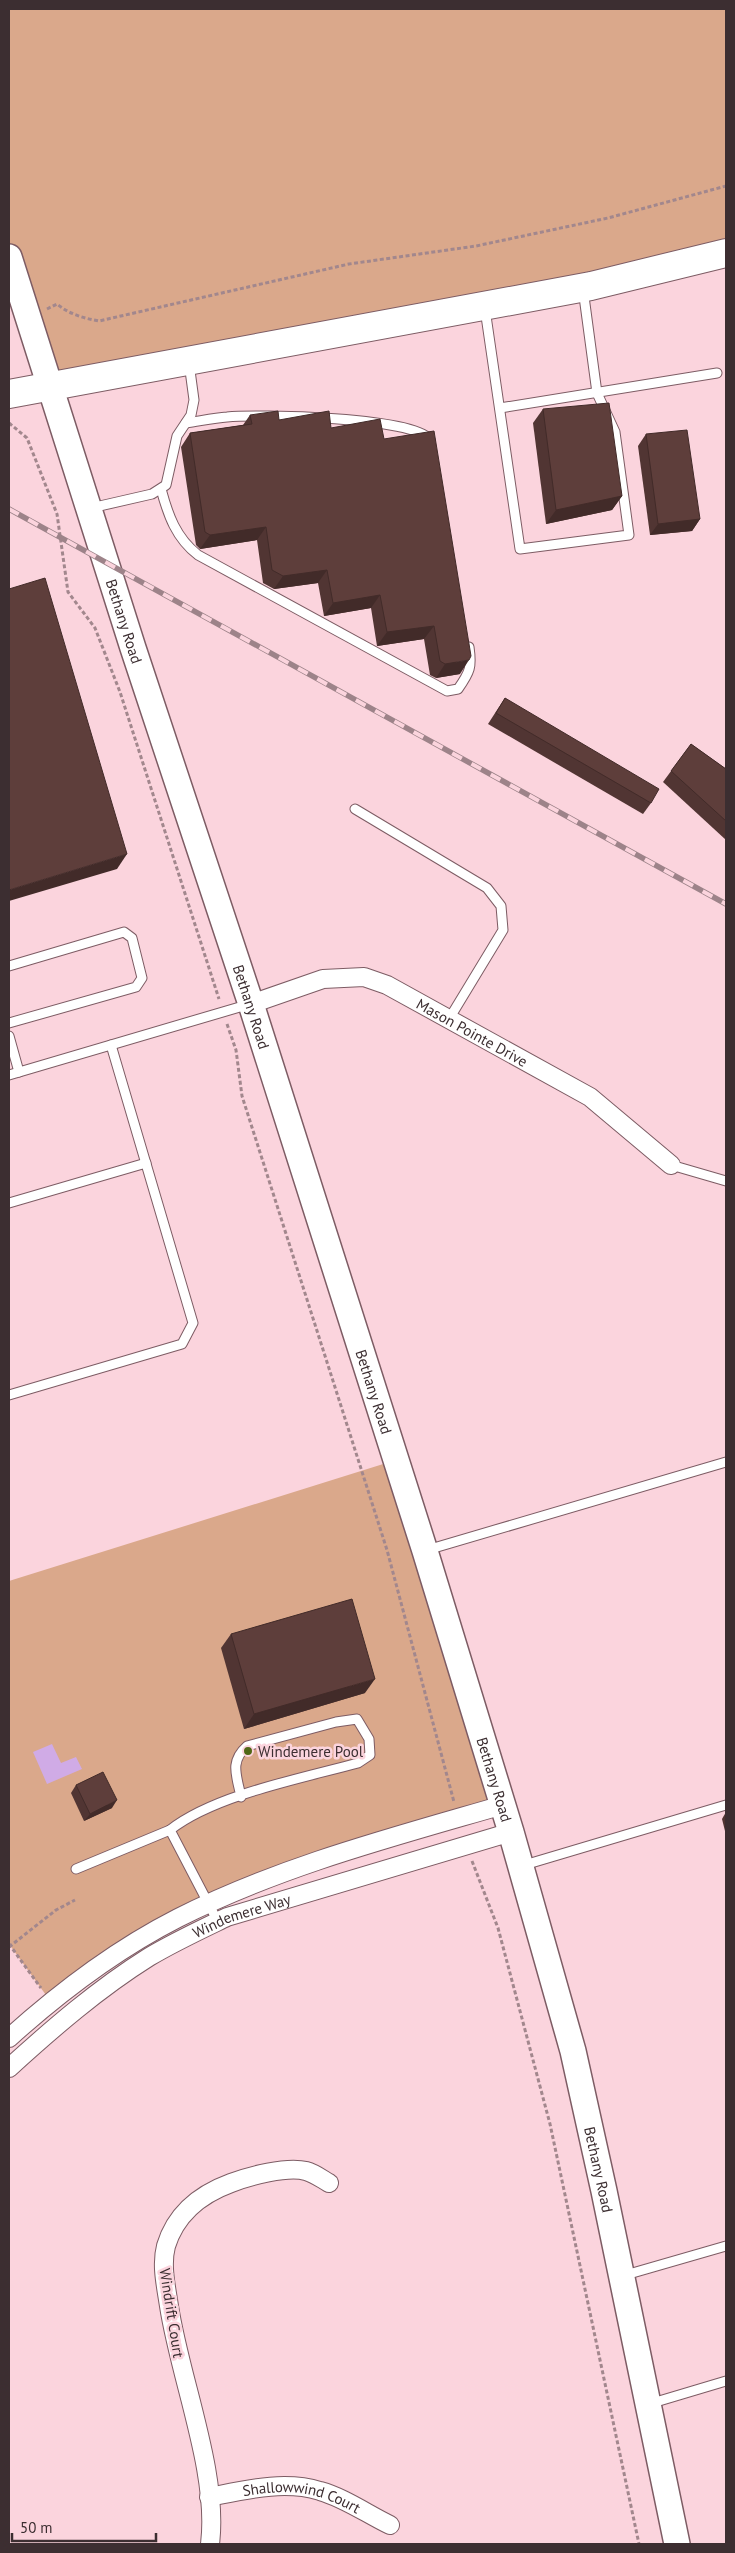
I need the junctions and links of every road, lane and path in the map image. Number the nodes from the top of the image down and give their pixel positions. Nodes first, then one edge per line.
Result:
1 (726, 186) edge
2 (726, 253) edge
3 (9, 257) edge
4 (582, 288) junction
5 (485, 306) junction
6 (48, 309) dead end
7 (188, 360) junction
8 (717, 373) dead end
9 (50, 385) junction
10 (597, 393) junction
11 (9, 394) edge
12 (500, 408) junction
13 (9, 423) edge
14 (186, 424) junction
15 (435, 453) edge
16 (161, 489) junction
17 (88, 509) junction
18 (467, 636) edge
19 (355, 809) dead end
20 (9, 966) edge
21 (251, 1004) junction
22 (223, 1012) junction
23 (449, 1019) junction
24 (9, 1023) edge
25 (9, 1036) edge
26 (111, 1045) junction
27 (19, 1072) junction
28 (9, 1075) edge
29 (146, 1163) junction
30 (671, 1165) joint
31 (726, 1181) edge
32 (9, 1203) edge
33 (9, 1395) edge
34 (726, 1462) edge
35 (425, 1551) junction
36 (241, 1797) junction
37 (504, 1805) junction
38 (726, 1805) edge
39 (456, 1810) dead end
40 (170, 1830) junction
41 (511, 1832) junction
42 (470, 1856) dead end
43 (521, 1866) junction
44 (76, 1869) dead end
45 (74, 1900) dead end
46 (210, 1903) junction
47 (218, 1922) junction
48 (9, 1946) edge
49 (51, 2002) junction
50 (9, 2038) edge
51 (9, 2068) edge
52 (330, 2183) dead end
53 (726, 2246) edge
54 (622, 2276) junction
55 (726, 2381) edge
56 (648, 2404) junction
57 (209, 2497) junction
58 (390, 2525) dead end
59 (210, 2544) edge
60 (639, 2544) edge
61 (677, 2544) edge

1 - 6 path
2 - 4 main road
3 - 9 main road, Bethany Road
4 - 5 main road
4 - 10 lane
5 - 7 main road
5 - 12 lane
7 - 9 main road
7 - 14 lane
8 - 10 lane
9 - 11 main road
9 - 17 main road, Bethany Road
10 - 12 lane
10 - 12 lane
13 - 22 path
14 - 15 lane
14 - 16 lane
16 - 17 lane
16 - 18 lane
17 - 21 main road, Bethany Road
19 - 23 lane
20 - 24 lane
21 - 22 lane
21 - 23 street, Mason Pointe Drive
21 - 35 main road, Bethany Road
22 - 26 lane
22 - 39 path
23 - 30 street, Mason Pointe Drive
25 - 27 lane
26 - 27 lane
26 - 29 lane
27 - 28 lane
29 - 32 lane
29 - 33 lane
30 - 31 lane
34 - 35 lane
35 - 37 main road, Bethany Road
36 - 36 lane
36 - 40 lane
37 - 41 main road, Bethany Road
37 - 46 street, Windemere Way
38 - 43 lane
40 - 44 lane
40 - 46 lane
41 - 43 main road, Bethany Road
41 - 47 street, Windemere Way
42 - 60 path
43 - 54 main road, Bethany Road
45 - 48 path
46 - 47 lane
46 - 49 street, Windemere Way
47 - 51 street, Windemere Way
48 - 49 path
49 - 50 street, Windemere Way
52 - 57 street, Windrift Court
53 - 54 lane
54 - 56 main road, Bethany Road
55 - 56 lane
56 - 61 main road, Bethany Road
57 - 58 street, Shallowwind Court
57 - 59 street, Windrift Court

